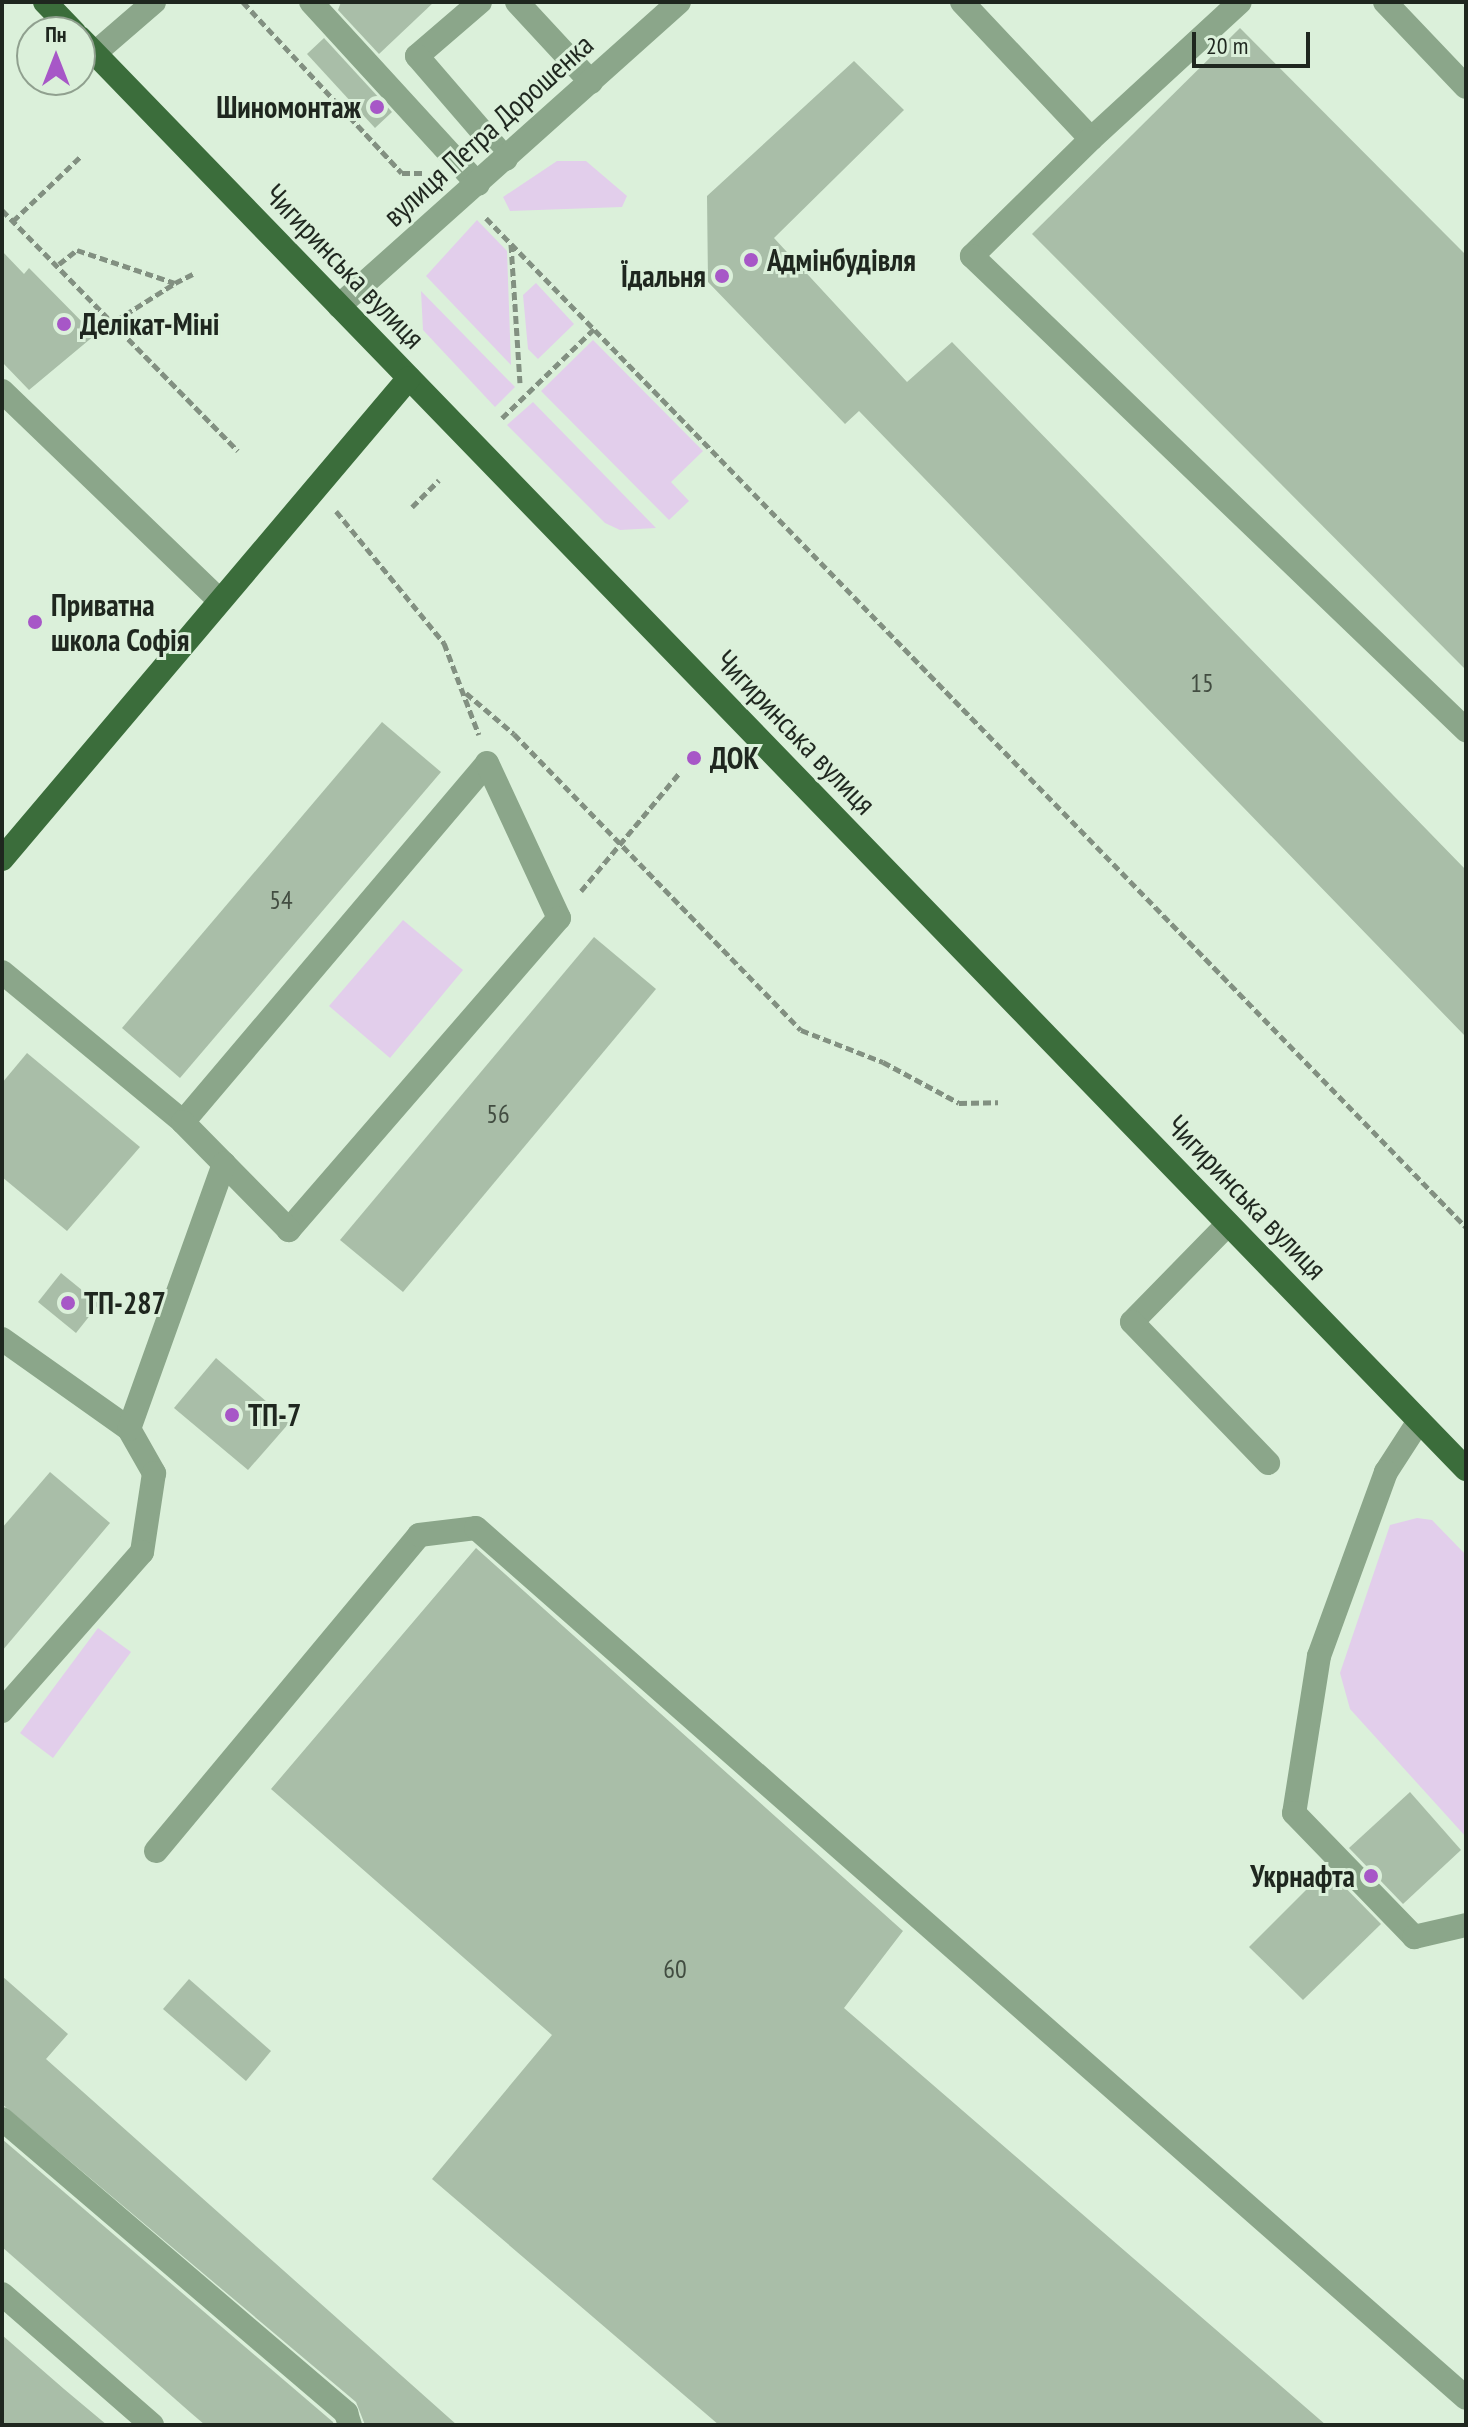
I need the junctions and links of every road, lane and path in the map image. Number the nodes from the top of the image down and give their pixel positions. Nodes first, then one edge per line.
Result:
1 (154, 2) edge
2 (243, 2) edge
3 (311, 2) edge
4 (480, 2) edge
5 (517, 2) edge
6 (679, 2) edge
7 (962, 2) edge
8 (1240, 2) edge
9 (1385, 2) edge
10 (96, 40) edge
11 (96, 55) edge
12 (591, 82) junction
13 (1466, 87) edge
14 (1091, 139) junction
15 (80, 157) dead end
16 (506, 159) junction
17 (471, 190) junction
18 (2, 210) edge
19 (13, 221) junction
20 (510, 243) junction
21 (59, 264) junction
22 (193, 274) dead end
23 (175, 283) junction
24 (339, 306) junction
25 (115, 321) junction
26 (594, 329) junction
27 (409, 378) junction
28 (520, 383) dead end
29 (2, 391) edge
30 (502, 418) dead end
31 (238, 451) dead end
32 (439, 480) dead end
33 (326, 501) dead end
34 (412, 507) dead end
35 (218, 599) junction
36 (466, 693) junction
37 (1466, 730) edge
38 (487, 763) junction
39 (680, 772) dead end
40 (620, 844) junction
41 (2, 859) edge
42 (559, 918) junction
43 (2, 972) edge
44 (998, 1102) dead end
45 (183, 1122) junction
46 (224, 1163) junction
47 (1228, 1224) junction
48 (1466, 1227) edge
49 (2, 1339) edge
50 (1419, 1421) junction
51 (129, 1429) junction
52 (1268, 1463) dead end
53 (1466, 1469) edge
54 (2, 1711) edge
55 (156, 1851) dead end
56 (1466, 1925) edge
57 (2, 2119) edge
58 (2, 2294) edge
59 (1466, 2398) edge
60 (152, 2425) edge
61 (350, 2425) edge

1 - 10 street
2 - 17 path
3 - 17 street
4 - 16 street
5 - 12 street
6 - 12 street, вулиця Петра Дорошенка
7 - 14 street
8 - 14 street
9 - 13 street
11 - 24 main road, Чигиринська вулиця
12 - 16 street, вулиця Петра Дорошенка
14 - 37 street
15 - 19 path
16 - 17 street, вулиця Петра Дорошенка
17 - 20 path
17 - 24 street, вулиця Петра Дорошенка
18 - 19 path
19 - 21 path
20 - 26 path
20 - 28 path
21 - 23 path
21 - 25 path
22 - 23 path
23 - 25 path
24 - 27 main road, Чигиринська вулиця
25 - 31 path
26 - 30 path
26 - 48 path
27 - 35 main road
27 - 47 main road, Чигиринська вулиця
29 - 35 street
32 - 34 path
33 - 36 path
35 - 41 main road
36 - 38 path
36 - 40 path
38 - 42 street
38 - 45 street
39 - 40 path
40 - 42 path
40 - 44 path
42 - 46 street
43 - 45 street
45 - 46 street
46 - 51 street
47 - 50 main road, Чигиринська вулиця
47 - 52 street
49 - 51 street
50 - 53 main road, Чигиринська вулиця
50 - 56 street
51 - 54 street
55 - 59 street
57 - 61 street
58 - 60 street

